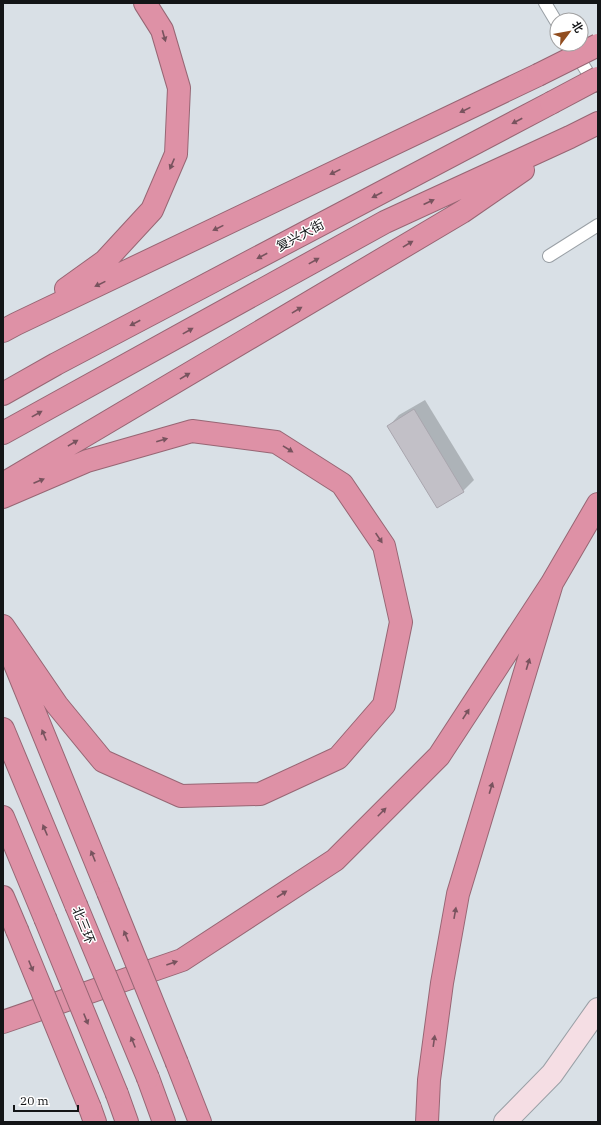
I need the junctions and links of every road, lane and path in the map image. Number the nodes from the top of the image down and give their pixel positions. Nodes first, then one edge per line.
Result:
1 (145, 3) edge
2 (545, 3) edge
3 (551, 12) edge
4 (598, 45) edge
5 (575, 52) edge
6 (598, 78) edge
7 (598, 90) edge
8 (598, 123) edge
9 (570, 137) junction
10 (598, 225) edge
11 (549, 256) dead end
12 (10, 327) edge
13 (3, 394) edge
14 (3, 433) edge
15 (3, 484) edge
16 (3, 497) edge
17 (598, 504) edge
18 (552, 583) junction
19 (3, 626) edge
20 (3, 635) edge
21 (3, 729) edge
22 (3, 817) edge
23 (3, 897) edge
24 (598, 1009) edge
25 (3, 1022) edge
26 (92, 1115) edge
27 (127, 1122) edge
28 (164, 1122) edge
29 (200, 1122) edge
30 (426, 1122) edge
31 (505, 1122) edge

1 -> 12 highway
2 - 3 lane
4 -> 12 highway, bridge
5 - 7 lane
6 -> 13 highway, 复兴大街, bridge
8 - 9 highway
14 -> 9 highway
15 -> 9 highway
10 - 11 lane
16 -> 19 highway
17 - 18 highway
25 -> 18 highway
30 -> 18 highway
29 -> 20 highway, bridge
28 -> 21 highway, 北三环, bridge
22 -> 27 highway, bridge
23 -> 26 highway, bridge
24 - 31 main road

